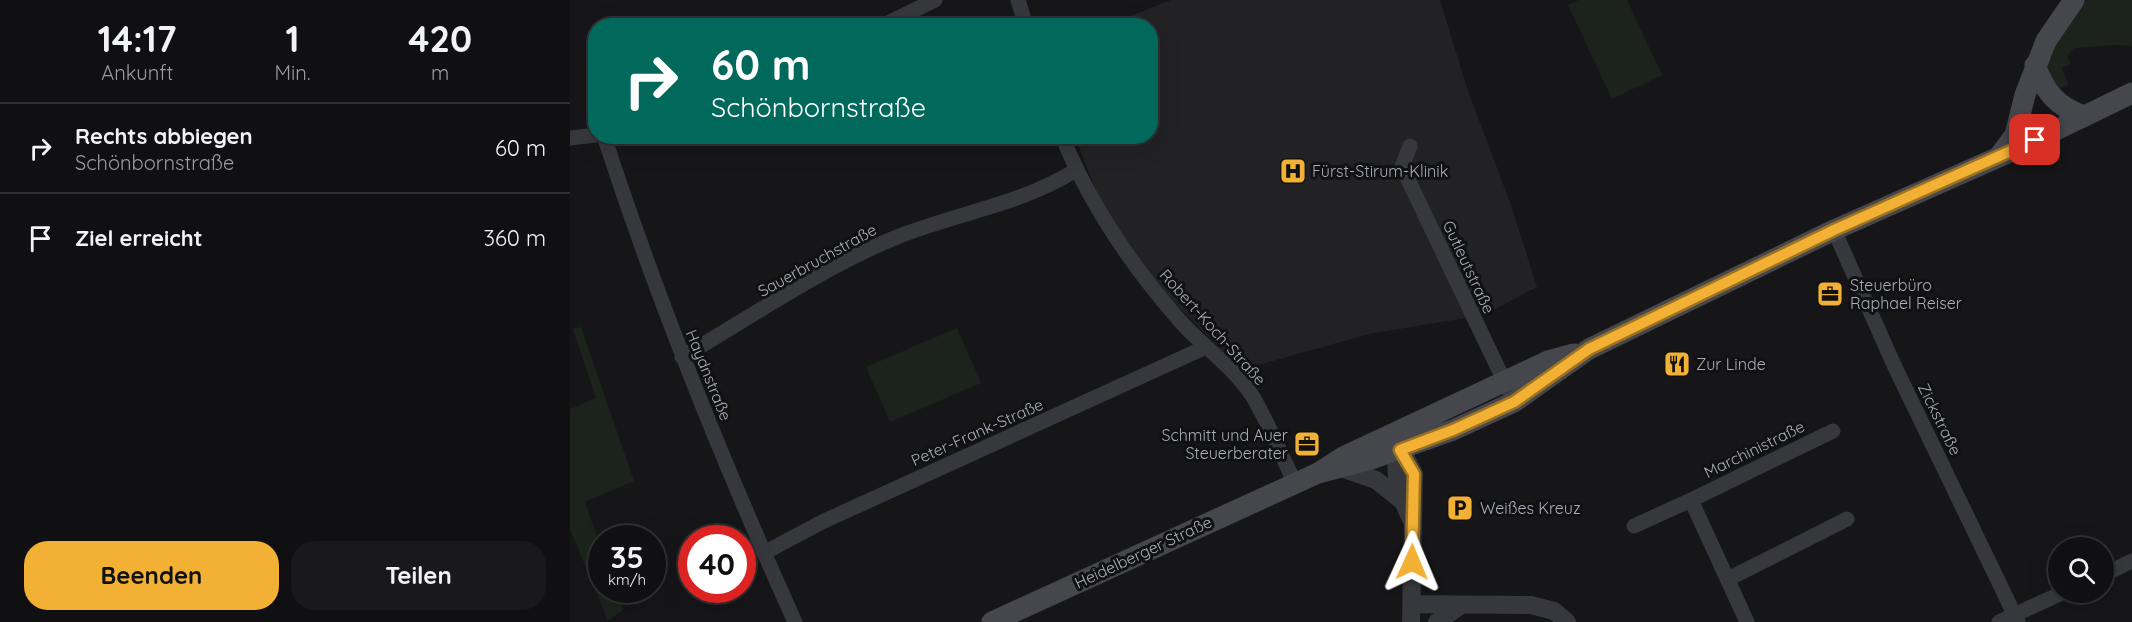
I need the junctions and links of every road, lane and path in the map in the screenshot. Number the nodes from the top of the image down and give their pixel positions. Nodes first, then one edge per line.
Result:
1 (935, 0) edge
2 (1018, 0) edge
3 (2074, 0) edge
4 (898, 18) edge
5 (1024, 18) edge
6 (2035, 65) junction
7 (2126, 100) edge
8 (2084, 116) junction
9 (572, 135) edge
10 (588, 135) edge
11 (607, 144) edge
12 (1065, 144) edge
13 (1410, 146) dead end
14 (2000, 155) junction
15 (1076, 170) junction
16 (1834, 230) junction
17 (1206, 347) junction
18 (682, 357) junction
19 (1510, 392) junction
20 (1833, 431) dead end
21 (1397, 442) junction
22 (1341, 468) junction
23 (1318, 473) junction
24 (1295, 483) junction
25 (1401, 500) junction
26 (1691, 500) junction
27 (1847, 519) dead end
28 (1413, 523) junction
29 (1634, 526) dead end
30 (764, 553) junction
31 (2132, 561) edge
32 (2114, 570) edge
33 (1728, 579) junction
34 (2048, 601) edge
35 (1461, 605) junction
36 (1411, 613) edge
37 (2017, 619) edge
38 (795, 622) edge
39 (992, 622) edge
40 (1437, 622) edge
41 (1567, 622) edge
42 (1748, 622) edge
43 (1999, 622) edge

1 - 4 street
2 - 5 street
3 - 6 main road
6 - 8 main road
6 - 14 main road
7 - 8 main road
8 - 14 main road
9 - 10 street
11 - 18 street, Haydnstraße
12 - 15 street, Robert-Koch-Straße
13 - 19 street, Gutleutstraße
14 - 16 main road
15 - 17 street, Robert-Koch-Straße
15 - 18 street, Sauerbruchstraße
16 - 19 main road
16 - 37 street, Zickstraße
17 - 24 street, Robert-Koch-Straße
17 - 30 street, Peter-Frank-Straße
18 - 30 street, Haydnstraße
19 - 21 main road
20 - 26 street, Marchinistraße
21 - 22 main road
21 - 23 main road
21 - 25 street
21 - 28 street
22 - 23 main road
22 - 25 street
23 - 24 main road, Heidelberger Straße
24 - 39 main road, Heidelberger Straße
25 - 28 street
26 - 29 street, Marchinistraße
26 - 33 street
27 - 33 street
28 - 36 street
30 - 38 street, Haydnstraße
31 - 32 street
33 - 42 street
34 - 37 street
35 - 36 street
35 - 40 street
35 - 41 street
37 - 43 street

